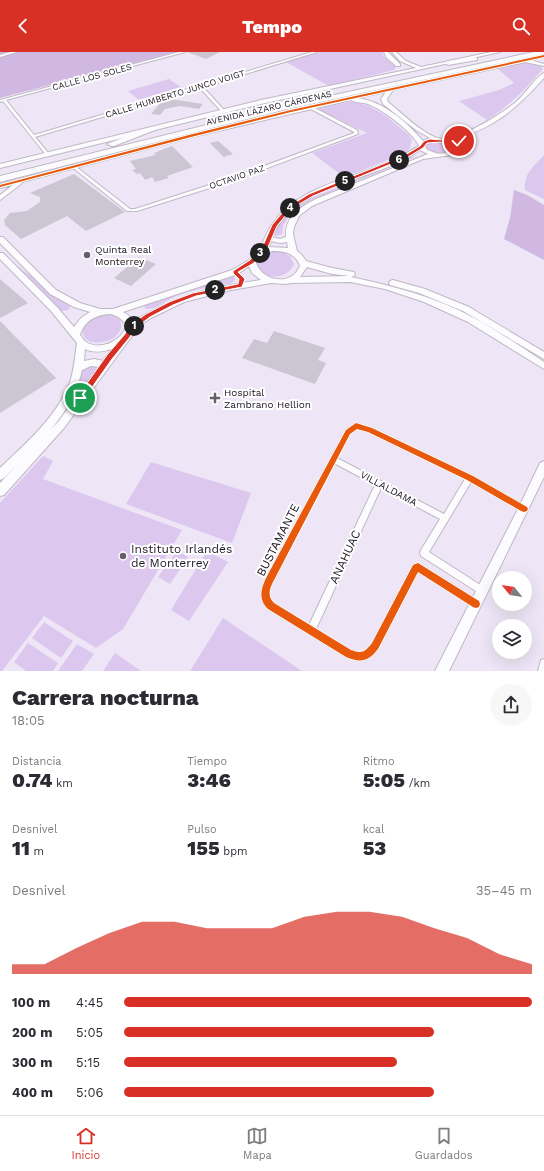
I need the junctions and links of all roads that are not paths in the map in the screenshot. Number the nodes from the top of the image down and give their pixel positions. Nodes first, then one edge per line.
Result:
1 (15, 52) edge
2 (183, 52) edge
3 (315, 52) edge
4 (386, 52) edge
5 (394, 52) edge
6 (515, 52) edge
7 (494, 54) edge
8 (0, 56) edge
9 (543, 56) edge
10 (501, 61) junction
11 (521, 61) junction
12 (448, 63) joint
13 (410, 65) junction
14 (544, 65) edge
15 (400, 67) junction
16 (427, 67) junction
17 (471, 72) junction
18 (399, 73) junction
19 (543, 79) edge
20 (200, 86) junction
21 (391, 89) junction
22 (2, 100) edge
23 (339, 100) junction
24 (385, 103) junction
25 (377, 106) junction
26 (310, 107) junction
27 (223, 111) junction
28 (151, 130) junction
29 (425, 134) junction
30 (34, 136) junction
31 (416, 136) junction
32 (439, 140) junction
33 (159, 144) junction
34 (422, 145) junction
35 (106, 146) junction
36 (452, 146) junction
37 (413, 154) junction
38 (48, 155) junction
39 (434, 155) junction
40 (421, 158) junction
41 (84, 159) junction
42 (0, 166) edge
43 (74, 167) junction
44 (0, 172) edge
45 (0, 179) edge
46 (24, 180) junction
47 (0, 186) edge
48 (0, 198) edge
49 (269, 238) junction
50 (0, 239) edge
51 (289, 239) junction
52 (264, 251) junction
53 (293, 252) junction
54 (0, 255) edge
55 (252, 261) junction
56 (303, 263) junction
57 (322, 269) junction
58 (234, 272) junction
59 (318, 279) junction
60 (291, 280) junction
61 (269, 281) junction
62 (240, 286) junction
63 (141, 302) junction
64 (115, 311) junction
65 (99, 312) junction
66 (148, 315) junction
67 (130, 328) junction
68 (79, 339) junction
69 (122, 342) junction
70 (544, 356) edge
71 (104, 366) junction
72 (544, 366) edge
73 (78, 368) junction
74 (333, 459) junction
75 (544, 466) edge
76 (0, 475) edge
77 (470, 478) junction
78 (380, 483) junction
79 (0, 490) edge
80 (524, 509) junction
81 (445, 518) junction
82 (482, 591) junction
83 (476, 604) junction
84 (311, 631) junction
85 (544, 663) edge
86 (442, 671) edge
87 (542, 671) edge

1 - 8 street
2 - 22 street, CALLE LOS SOLES
3 - 20 street, CALLE HUMBERTO JUNCO VOIGT
4 - 15 street
5 - 13 street
6 - 7 highway, AVENIDA LÁZARO CÁRDENAS
7 - 12 highway
7 - 35 highway, AVENIDA LÁZARO CÁRDENAS
9 - 10 highway, AVENIDA LÁZARO CÁRDENAS
9 - 11 street, AVENIDA LÁZARO CÁRDENAS
10 - 17 highway
10 - 41 highway, AVENIDA LÁZARO CÁRDENAS
11 - 14 street
11 - 17 street, AVENIDA LÁZARO CÁRDENAS
12 - 16 street, AVENIDA LÁZARO CÁRDENAS
13 - 15 street
13 - 16 street
15 - 18 street
16 - 18 street, AVENIDA LÁZARO CÁRDENAS
17 - 21 street, AVENIDA LÁZARO CÁRDENAS
18 - 27 street, AVENIDA LÁZARO CÁRDENAS
19 - 32 street
19 - 36 street
20 - 27 street
20 - 30 street, CALLE HUMBERTO JUNCO VOIGT
21 - 23 street, AVENIDA LÁZARO CÁRDENAS
21 - 24 street
22 - 30 street
23 - 25 street
23 - 26 street, AVENIDA LÁZARO CÁRDENAS
24 - 25 street
24 - 29 street
25 - 31 street
26 - 33 street, AVENIDA LÁZARO CÁRDENAS
26 - 43 street, OCTAVIO PAZ
27 - 28 street, AVENIDA LÁZARO CÁRDENAS
28 - 35 highway
28 - 38 street, AVENIDA LÁZARO CÁRDENAS
29 - 31 street
29 - 32 street
30 - 38 street
31 - 34 street
32 - 34 street
32 - 36 street
33 - 41 highway
33 - 43 street, AVENIDA LÁZARO CÁRDENAS
34 - 37 street
34 - 39 street
35 - 44 highway, AVENIDA LÁZARO CÁRDENAS
36 - 39 street
37 - 40 street
37 - 49 street
38 - 42 street, AVENIDA LÁZARO CÁRDENAS
39 - 40 street
40 - 51 street
41 - 45 highway, AVENIDA LÁZARO CÁRDENAS
43 - 46 street, AVENIDA LÁZARO CÁRDENAS
46 - 47 street, AVENIDA LÁZARO CÁRDENAS
46 - 48 street
49 - 51 street
49 - 52 street
50 - 65 street
51 - 53 street
52 - 53 street
52 - 55 street
53 - 56 street
54 - 68 street
55 - 58 street
55 - 61 street
56 - 57 street
56 - 60 street
57 - 59 street
57 - 70 street
58 - 62 street
58 - 63 street
59 - 60 street
59 - 72 street
60 - 61 street
61 - 62 street
62 - 66 street
63 - 64 street
63 - 66 street
64 - 65 street
64 - 67 street
65 - 68 street
66 - 67 street
67 - 69 street
68 - 69 street
68 - 73 street
69 - 71 street
71 - 73 street
71 - 79 street
73 - 76 street
74 - 77 street, BUSTAMANTE
74 - 78 street, VILLALDAMA
74 - 84 street, BUSTAMANTE
75 - 80 street
77 - 80 street, BUSTAMANTE
77 - 81 street
78 - 81 street, VILLALDAMA
78 - 84 street, ANAHUAC
80 - 82 street
81 - 82 street
82 - 83 street
83 - 84 street, BUSTAMANTE
83 - 86 street
85 - 87 street

